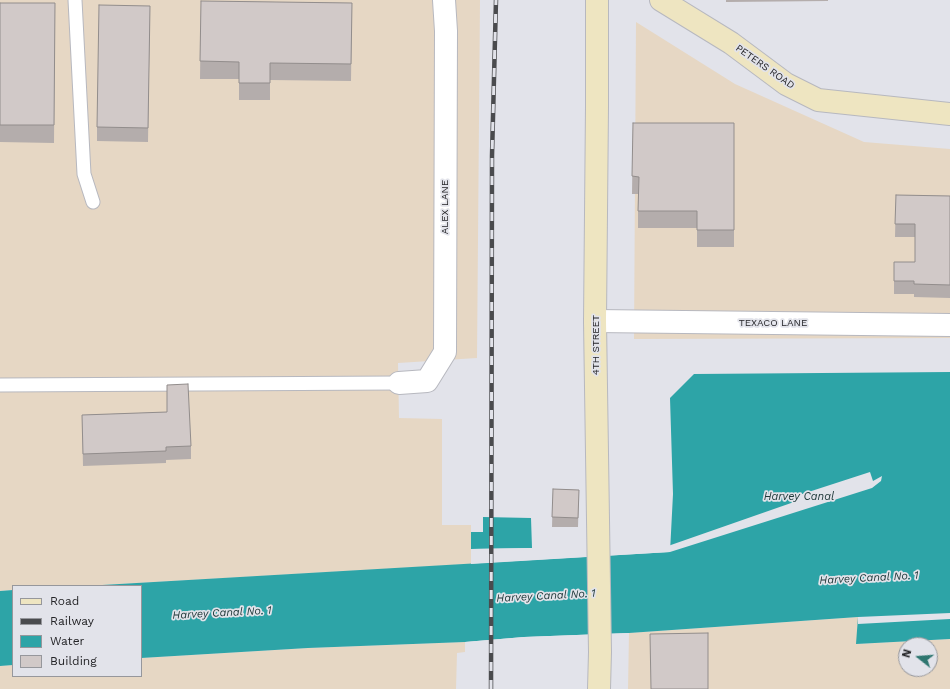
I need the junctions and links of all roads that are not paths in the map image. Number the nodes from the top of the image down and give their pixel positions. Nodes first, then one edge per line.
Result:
1 (75, 0) edge
2 (444, 0) edge
3 (597, 0) edge
4 (661, 0) edge
5 (950, 114) edge
6 (93, 202) dead end
7 (595, 321) junction
8 (950, 325) edge
9 (399, 383) joint
10 (0, 385) edge
11 (599, 689) edge

1 - 6 lane
2 - 9 street, ALEX LANE
3 - 7 main road, 4TH STREET
4 - 5 main road, PETERS ROAD
7 - 8 street, TEXACO LANE
7 - 11 main road, 4TH STREET
9 - 10 lane

